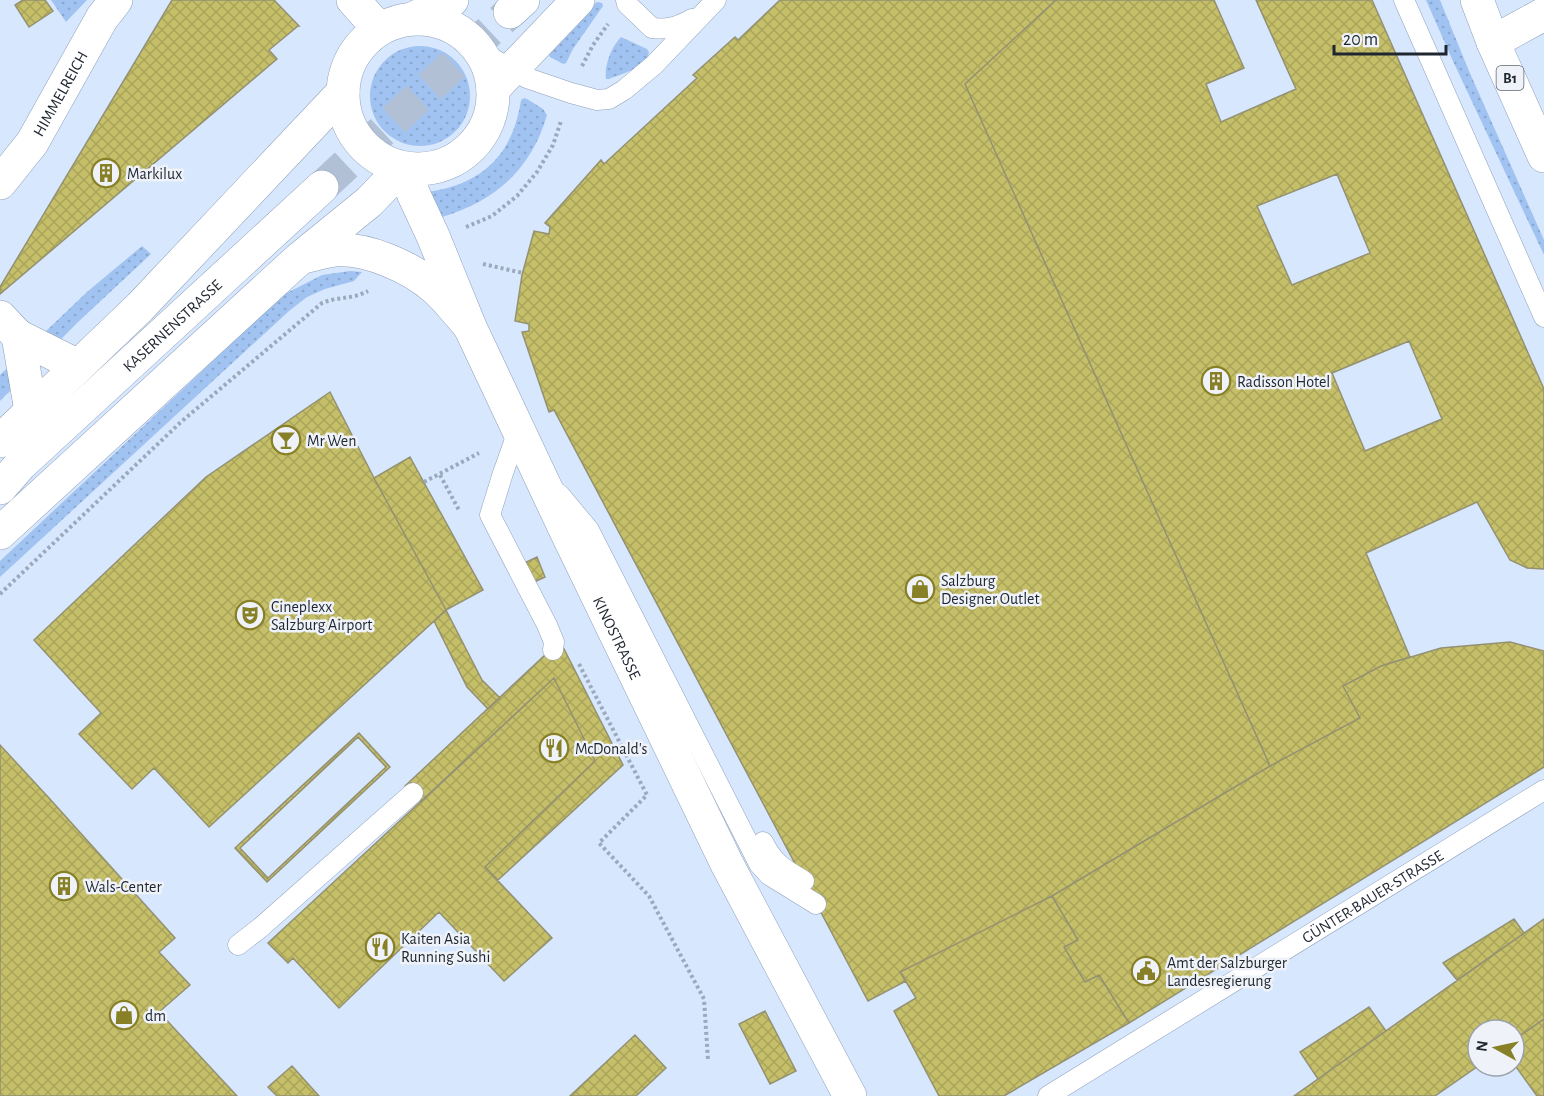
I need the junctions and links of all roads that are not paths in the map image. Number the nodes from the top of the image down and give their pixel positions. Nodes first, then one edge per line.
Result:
1 (116, 0) edge
2 (353, 0) edge
3 (452, 0) edge
4 (578, 0) edge
5 (1404, 0) edge
6 (1477, 0) edge
7 (626, 2) edge
8 (709, 7) edge
9 (1544, 14) edge
10 (414, 18) junction
11 (379, 29) junction
12 (1493, 42) junction
13 (503, 79) junction
14 (344, 93) junction
15 (1544, 156) edge
16 (404, 169) junction
17 (0, 183) edge
18 (322, 187) tunnel mouth
19 (298, 259) junction
20 (1544, 317) edge
21 (9, 326) edge
22 (470, 327) junction
23 (78, 366) junction
24 (31, 411) junction
25 (518, 431) junction
26 (7, 461) edge
27 (533, 461) junction
28 (0, 488) edge
29 (589, 530) junction
30 (0, 533) edge
31 (554, 646) road end
32 (1544, 790) edge
33 (413, 793) dead end
34 (804, 881) dead end
35 (816, 904) dead end
36 (238, 945) dead end
37 (850, 1096) edge
38 (1048, 1096) edge

1 - 17 main road, HIMMELREICH
2 - 11 main road
3 - 10 main road
4 - 13 main road
5 - 20 lane
6 - 12 main road, B1
7 - 8 lane
8 - 13 lane
9 - 12 main road
10 - 11 main road
10 - 13 main road
11 - 14 main road
12 - 15 main road, B1
13 - 16 main road
14 - 16 main road
14 - 23 main road
16 - 19 main road
16 - 22 main road, KINOSTRASSE
18 - 26 main road, KASERNENSTRASSE
19 - 22 main road
19 - 30 main road
21 - 23 main road
21 - 24 main road
22 - 25 main road, KINOSTRASSE
23 - 24 main road
24 - 26 main road
25 - 27 main road, KINOSTRASSE
25 - 31 lane
26 - 28 main road, KASERNENSTRASSE
27 - 29 lane
27 - 37 main road, KINOSTRASSE
29 - 34 lane
29 - 35 lane
32 - 38 lane, GÜNTER-BAUER-STRASSE
33 - 36 lane

